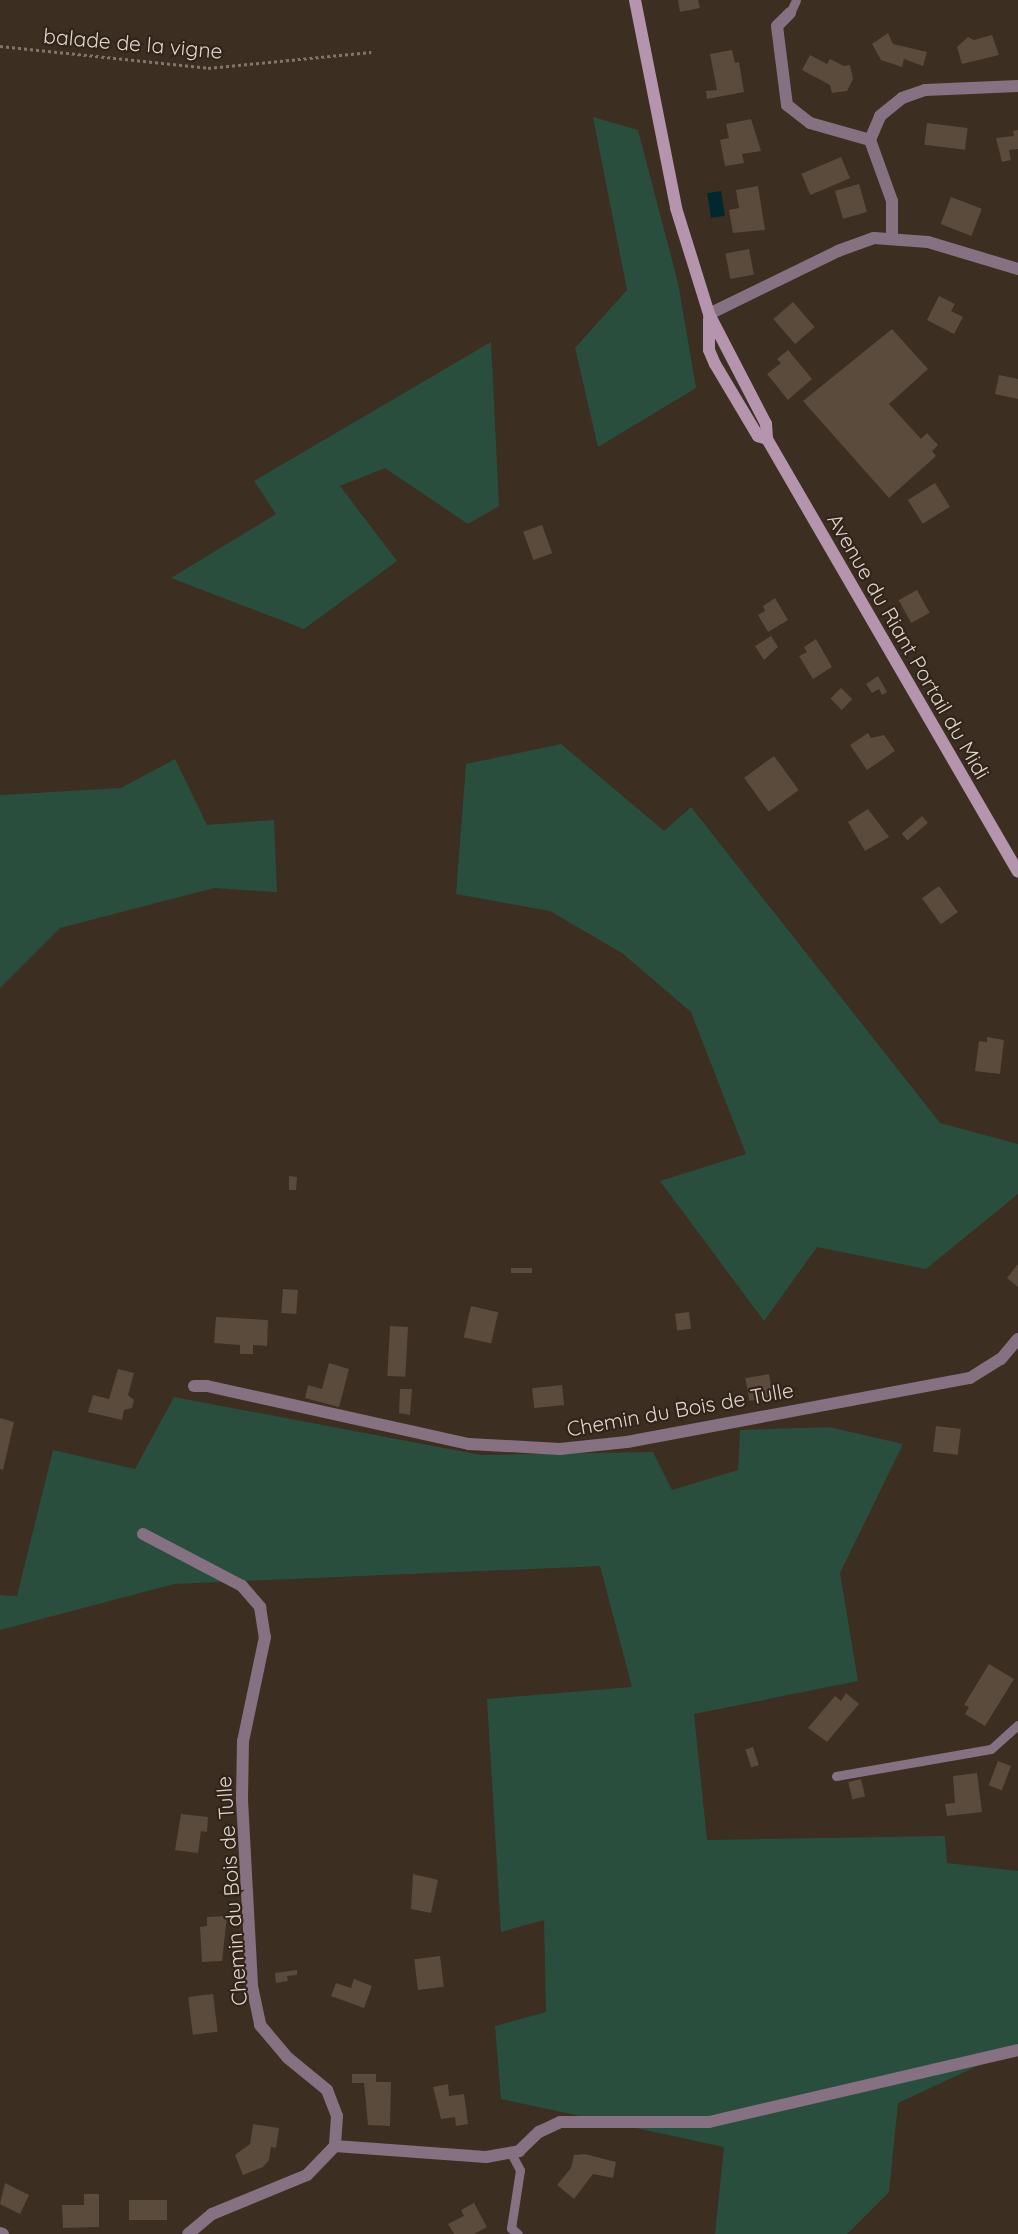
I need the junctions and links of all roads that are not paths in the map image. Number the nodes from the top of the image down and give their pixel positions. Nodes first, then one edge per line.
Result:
1 (635, 0) edge
2 (796, 0) edge
3 (790, 13) joint
4 (1018, 86) edge
5 (870, 140) junction
6 (892, 239) junction
7 (1018, 269) edge
8 (709, 314) junction
9 (1018, 872) edge
10 (1018, 1339) edge
11 (194, 1386) dead end
12 (143, 1534) dead end
13 (1018, 1725) edge
14 (836, 1776) dead end
15 (1018, 2050) edge
16 (335, 2146) junction
17 (511, 2153) junction
18 (188, 2234) edge
19 (518, 2234) edge

1 - 8 main road, Avenue du Riant Portail du Midi
2 - 3 lane
3 - 5 street
4 - 5 street
5 - 6 street
6 - 7 street
6 - 8 street
8 - 9 main road, Avenue du Riant Portail du Midi
10 - 11 street, Chemin du Bois de Tulle
12 - 16 street, Chemin du Bois de Tulle
13 - 14 lane
15 - 17 street
16 - 17 street
16 - 18 street
17 - 19 lane

